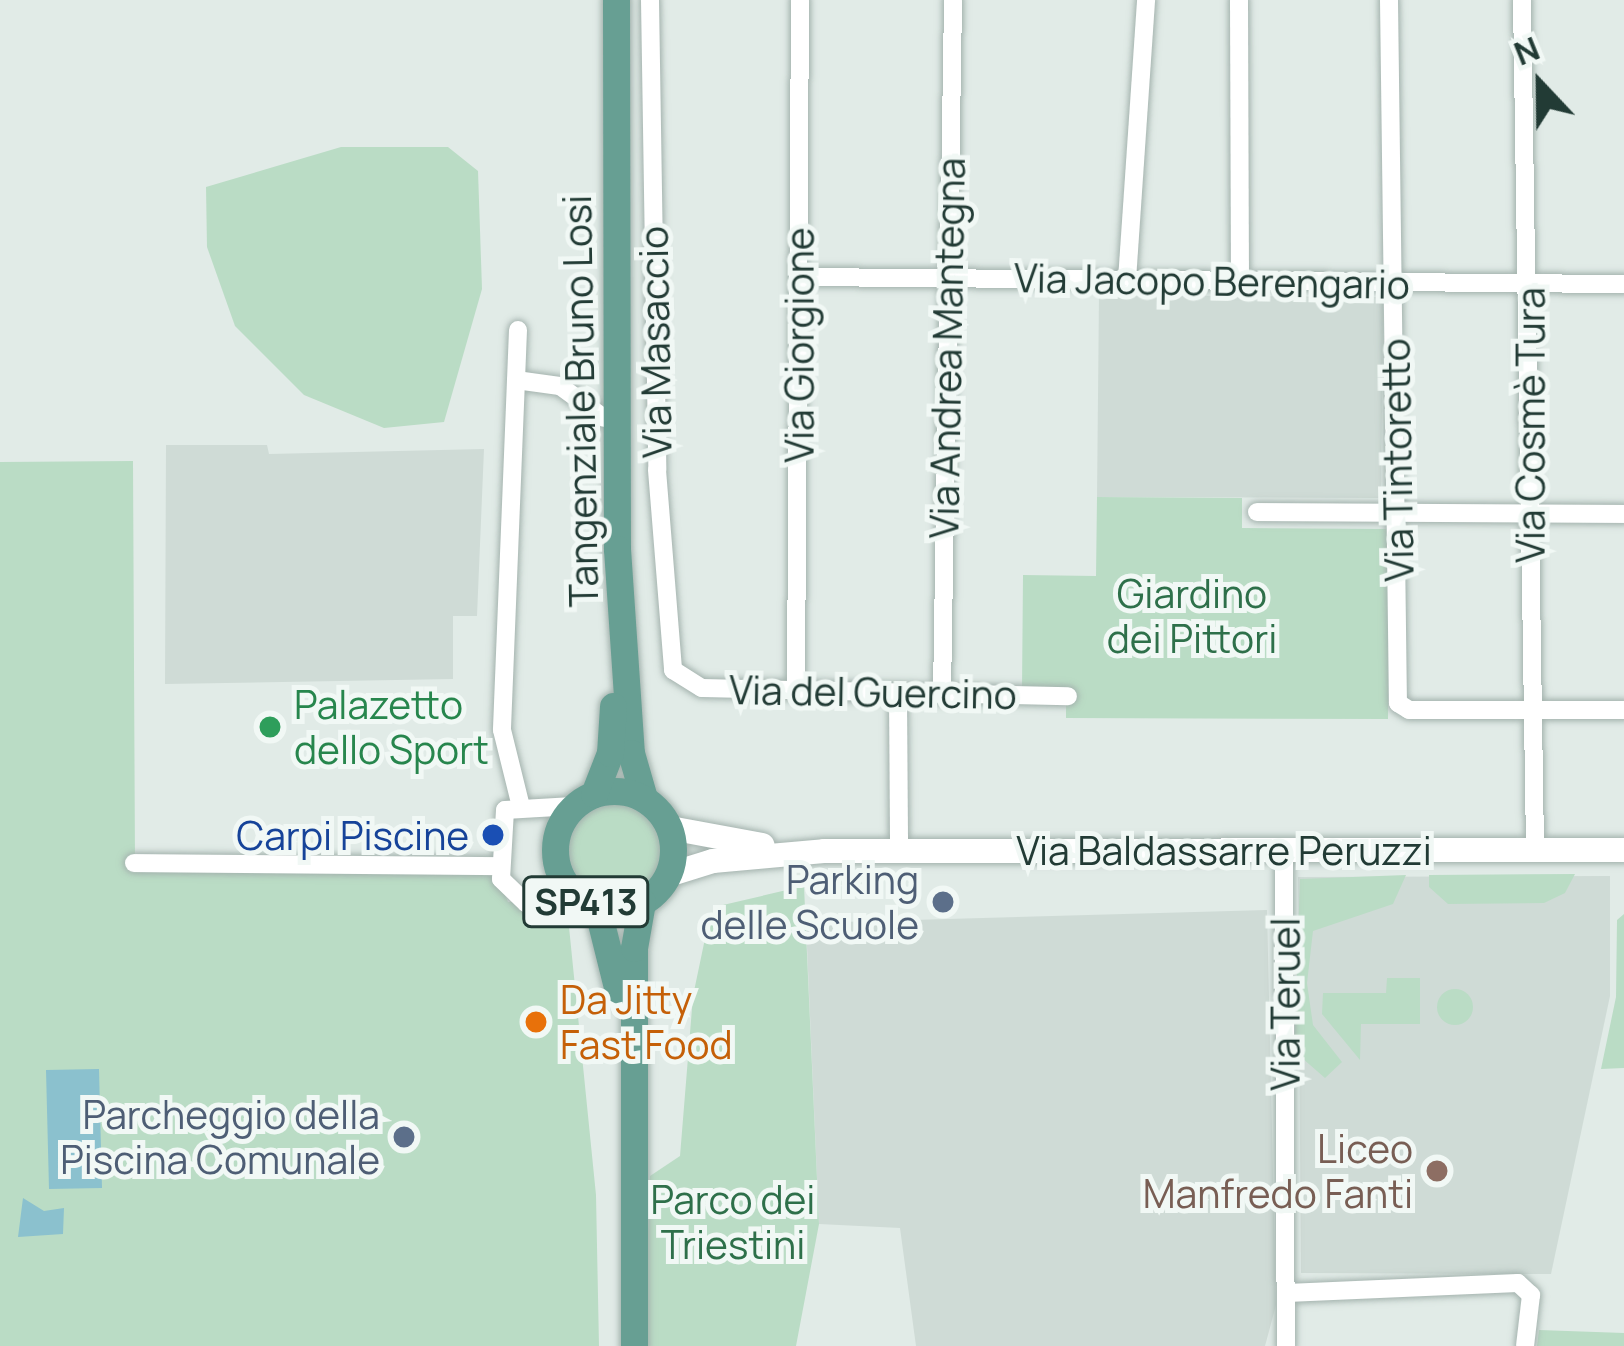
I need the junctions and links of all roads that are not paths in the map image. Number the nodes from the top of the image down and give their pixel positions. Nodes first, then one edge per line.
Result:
1 (596, 0) edge
2 (616, 0) edge
3 (650, 0) edge
4 (800, 0) edge
5 (953, 0) edge
6 (1146, 0) edge
7 (1239, 0) edge
8 (1389, 0) edge
9 (1522, 0) edge
10 (800, 277) junction
11 (947, 278) junction
12 (1127, 280) junction
13 (1240, 281) junction
14 (1394, 283) junction
15 (1530, 284) junction
16 (1624, 284) edge
17 (518, 331) dead end
18 (516, 380) junction
19 (604, 418) junction
20 (1257, 512) dead end
21 (1400, 512) junction
22 (1530, 513) junction
23 (1624, 514) edge
24 (680, 680) joint
25 (796, 690) junction
26 (898, 694) junction
27 (941, 695) junction
28 (1068, 696) dead end
29 (1533, 707) junction
30 (1624, 710) edge
31 (644, 799) junction
32 (584, 800) junction
33 (520, 803) junction
34 (670, 828) junction
35 (1284, 850) junction
36 (1535, 850) junction
37 (1624, 850) edge
38 (824, 851) junction
39 (899, 852) junction
40 (134, 863) dead end
41 (500, 866) junction
42 (668, 875) junction
43 (642, 902) junction
44 (590, 903) junction
45 (1287, 1298) junction
46 (615, 1346) edge
47 (634, 1346) edge
48 (1273, 1346) edge
49 (1286, 1346) edge
50 (1525, 1346) edge

1 - 19 main road, Tangenziale Bruno Losi
2 - 31 main road, Tangenziale Bruno Losi
3 - 24 street, Via Masaccio
4 - 10 street, Via Giorgione
5 - 11 street, Via Andrea Mantegna
6 - 12 street
7 - 13 street
8 - 14 street, Via Tintoretto
9 - 15 street, Via Cosmè Tura
10 - 11 street, Via Jacopo Berengario
10 - 25 street, Via Giorgione
11 - 12 street, Via Jacopo Berengario
11 - 27 street, Via Andrea Mantegna
12 - 13 street, Via Jacopo Berengario
13 - 14 street, Via Jacopo Berengario
14 - 15 street, Via Jacopo Berengario
14 - 21 street, Via Tintoretto
15 - 16 street, Via Jacopo Berengario
15 - 22 street, Via Cosmè Tura
17 - 18 street
18 - 19 street
18 - 33 street
19 - 32 main road, Tangenziale Bruno Losi
20 - 21 street
21 - 22 street
21 - 29 street, Via Tintoretto
22 - 23 street
22 - 29 street, Via Cosmè Tura
24 - 25 street, Via del Guercino
25 - 26 street, Via del Guercino
26 - 27 street, Via del Guercino
26 - 39 street
27 - 28 street, Via del Guercino
29 - 30 street
29 - 36 street, Via Cosmè Tura
31 - 32 main road
31 - 34 main road, SP413
32 - 33 street
32 - 44 main road, SP413
33 - 41 street
34 - 38 street, Via Baldassarre Peruzzi
34 - 42 main road, SP413
35 - 36 street, Via Baldassarre Peruzzi
35 - 39 street, Via Baldassarre Peruzzi
35 - 45 street, Via Teruel
36 - 37 street, Via Baldassarre Peruzzi
38 - 39 street, Via Baldassarre Peruzzi
38 - 42 street, Via Baldassarre Peruzzi
40 - 41 street
41 - 44 street
42 - 43 main road, SP413
43 - 44 main road, SP413
43 - 47 main road
44 - 46 main road
45 - 48 street
45 - 49 street, Via Teruel
45 - 50 street

